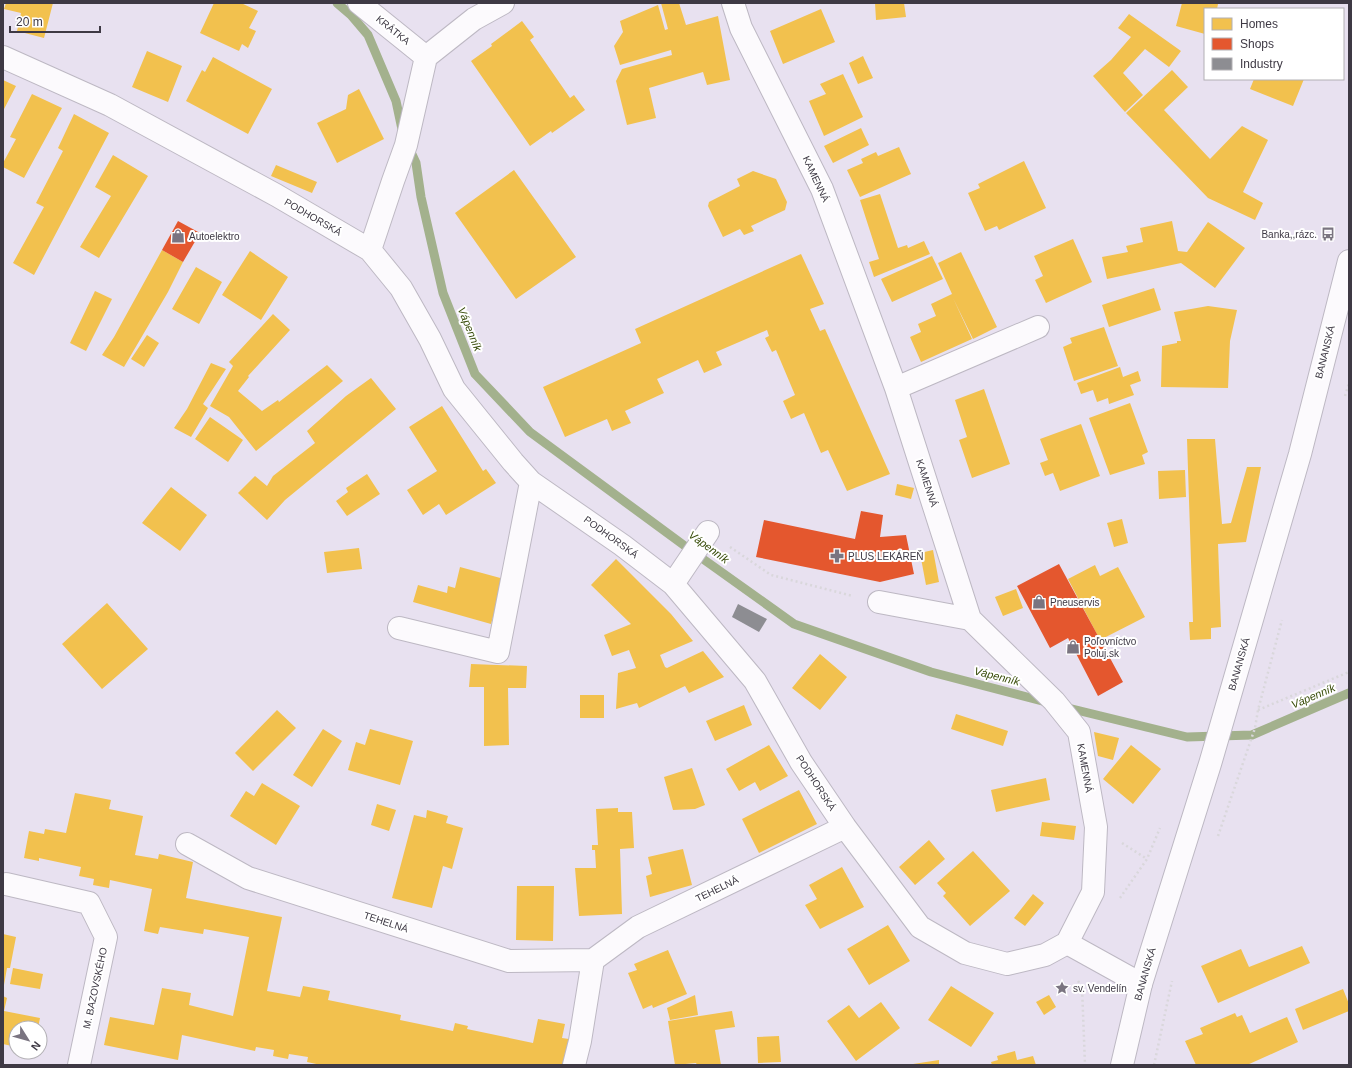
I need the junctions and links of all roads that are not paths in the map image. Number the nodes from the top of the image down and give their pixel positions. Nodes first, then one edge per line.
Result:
1 (359, 3) edge
2 (503, 3) edge
3 (733, 3) edge
4 (3, 57) edge
5 (426, 57) junction
6 (370, 250) junction
7 (1349, 261) edge
8 (1038, 327) dead end
9 (896, 388) junction
10 (531, 482) junction
11 (708, 532) road end
12 (673, 584) junction
13 (879, 602) road end
14 (970, 619) junction
15 (399, 628) dead end
16 (845, 827) junction
17 (187, 844) dead end
18 (6, 884) dead end
19 (1076, 948) junction
20 (593, 960) junction
21 (1141, 984) junction
22 (79, 1065) edge
23 (574, 1065) edge
24 (1122, 1065) edge

1 - 5 street, KRÁTKA
2 - 5 street
3 - 9 street, KAMENNÁ
4 - 6 street, PODHORSKÁ
5 - 6 street
6 - 10 street, PODHORSKÁ
7 - 21 street, BANANSKÁ
8 - 9 street
9 - 14 street, KAMENNÁ
10 - 12 street, PODHORSKÁ
10 - 15 street
11 - 12 street
12 - 16 street, PODHORSKÁ
13 - 14 street
14 - 19 street, KAMENNÁ
16 - 19 street, PODHORSKÁ
16 - 20 street, TEHELNÁ
17 - 20 street, TEHELNÁ
18 - 22 street, M. BAZOVSKÉHO
19 - 21 street
20 - 23 street
21 - 24 street, BANANSKÁ

